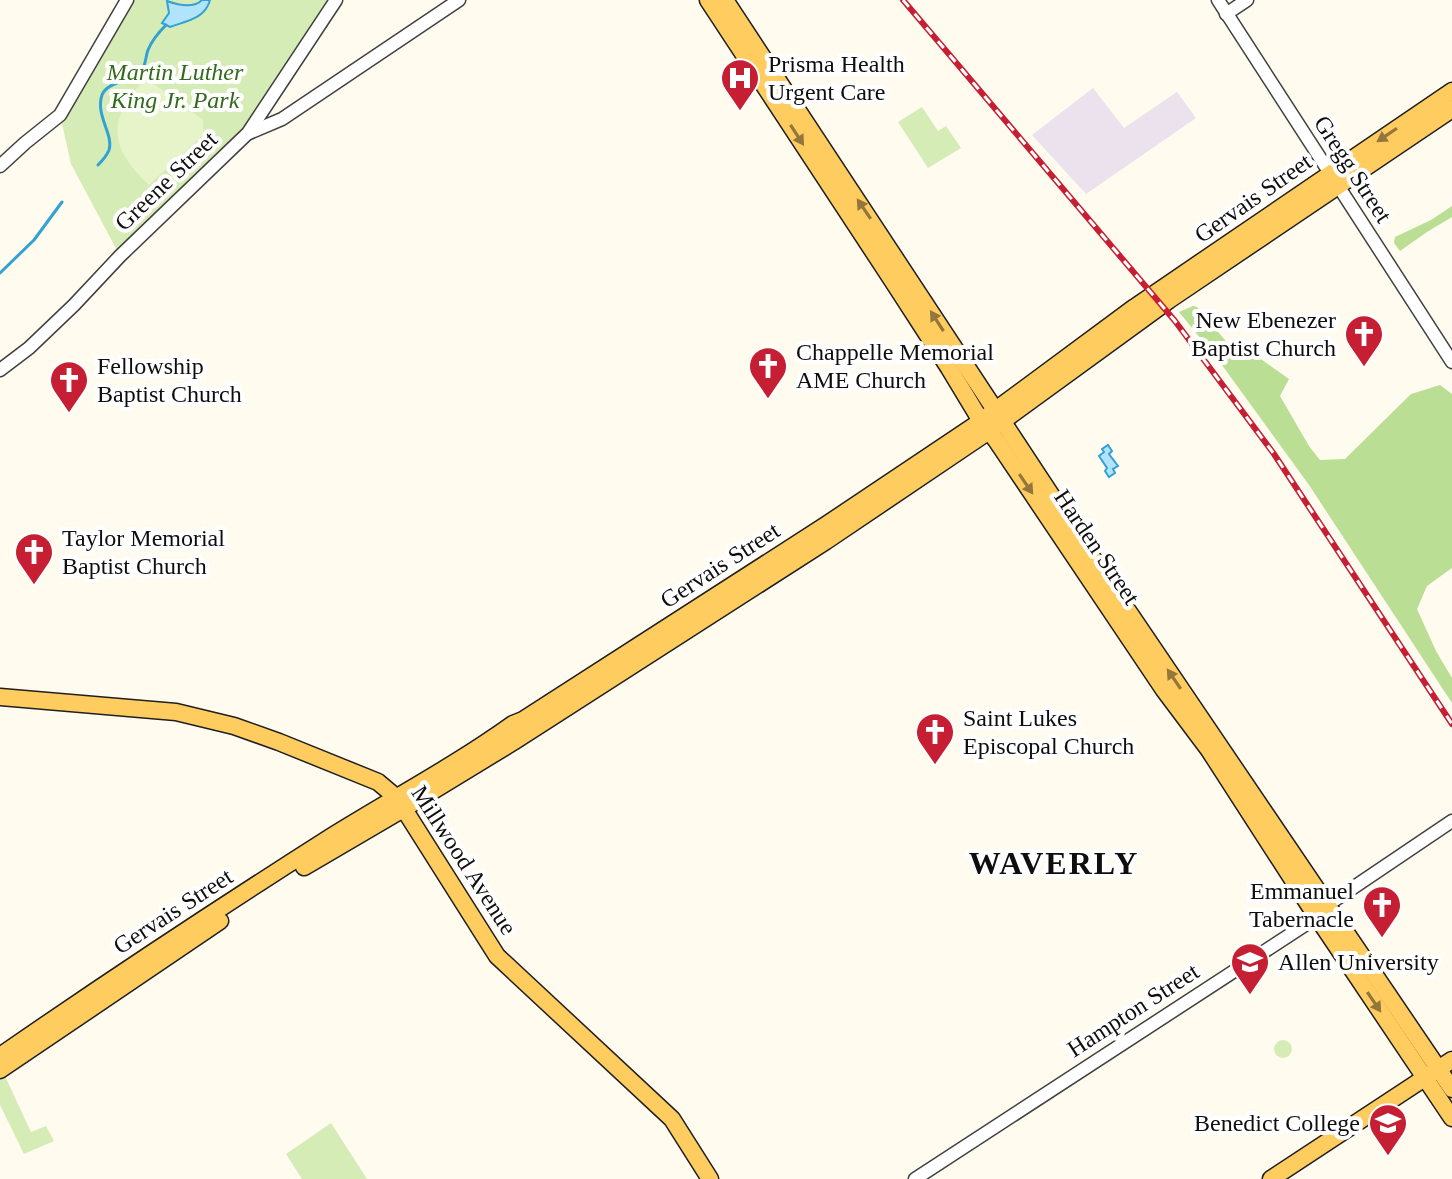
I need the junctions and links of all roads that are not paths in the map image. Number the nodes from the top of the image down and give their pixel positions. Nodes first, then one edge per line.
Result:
1 (127, 0) edge
2 (336, 0) edge
3 (459, 0) edge
4 (708, 0) edge
5 (725, 0) edge
6 (1218, 0) edge
7 (1247, 0) edge
8 (1226, 14) junction
9 (1452, 91) edge
10 (1452, 109) edge
11 (248, 133) junction
12 (0, 166) edge
13 (1333, 180) junction
14 (1452, 362) edge
15 (0, 370) edge
16 (991, 420) junction
17 (0, 697) edge
18 (400, 804) junction
19 (1452, 821) edge
20 (1321, 911) junction
21 (0, 1056) edge
22 (1439, 1069) edge
23 (0, 1070) edge
24 (1452, 1089) edge
25 (1452, 1118) edge
26 (710, 1179) edge
27 (915, 1179) edge
28 (1271, 1179) edge

1 - 12 street
2 - 11 street, Greene Street
3 - 11 street
4 -> 16 main road, Harden Street
16 -> 5 main road, Harden Street
6 - 8 street, Gregg Street
7 - 8 street
8 - 13 street, Gregg Street
9 -> 13 main road, Gervais Street
10 - 13 main road, Gervais Street
11 - 15 street, Greene Street
13 - 14 street, Gregg Street
13 - 16 main road, Gervais Street
16 - 18 main road, Gervais Street
16 - 20 main road, Harden Street
17 - 18 main road, Millwood Avenue
18 - 21 main road, Gervais Street
18 - 23 main road, Gervais Street
18 - 26 main road, Millwood Avenue
19 - 20 street, Hampton Street
20 - 22 main road, Harden Street
20 - 27 street, Hampton Street
22 - 24 main road, Harden Street
22 - 25 main road, Harden Street
22 - 28 main road

